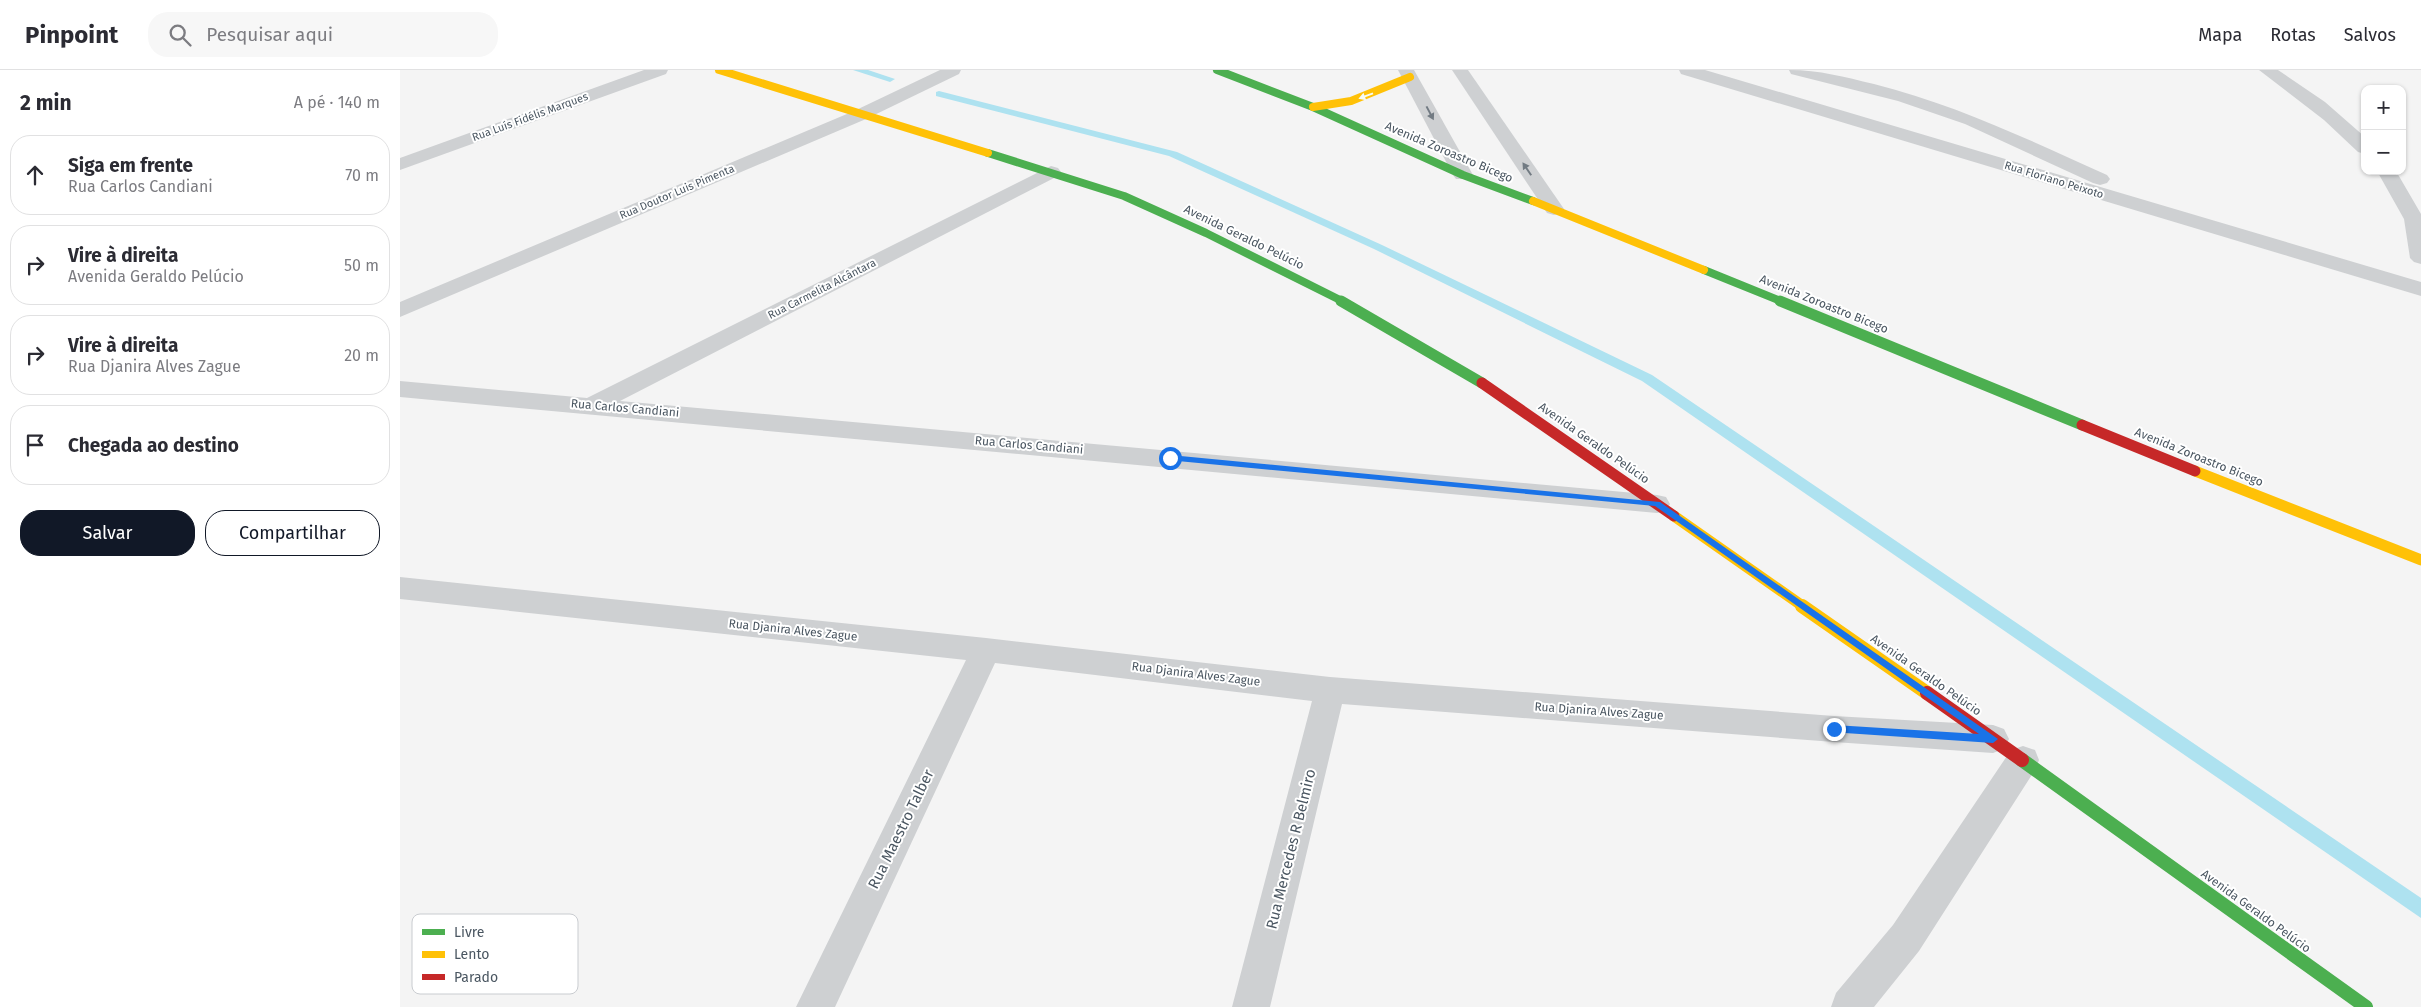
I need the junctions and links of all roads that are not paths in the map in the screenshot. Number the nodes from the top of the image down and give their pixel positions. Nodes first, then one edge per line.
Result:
1 (660, 70) edge
2 (718, 70) edge
3 (953, 70) edge
4 (1218, 70) edge
5 (1460, 70) edge
6 (1687, 70) edge
7 (1797, 70) edge
8 (2267, 70) edge
9 (1408, 73) edge
10 (1313, 107) junction
11 (860, 115) junction
12 (2361, 144) edge
13 (400, 164) edge
14 (1051, 172) junction
15 (1463, 175) junction
16 (2388, 175) edge
17 (1554, 209) junction
18 (2192, 221) junction
19 (2421, 258) edge
20 (2421, 289) edge
21 (400, 310) edge
22 (400, 389) edge
23 (593, 405) junction
24 (1657, 504) junction
25 (2421, 560) edge
26 (400, 588) edge
27 (986, 650) junction
28 (1330, 690) junction
29 (1993, 739) junction
30 (2023, 760) junction
31 (815, 1007) edge
32 (1251, 1007) edge
33 (1850, 1007) edge
34 (2366, 1007) edge

1 - 13 street, Rua Luís Fidélis Marques
2 - 11 street, Avenida Geraldo Pelúcio
3 - 11 street, Rua Doutor Luis Pimenta
4 - 10 street, Avenida Zoroastro Bicego
17 -> 5 street
6 - 18 street, Rua Floriano Peixoto
7 - 18 street
8 - 12 street
9 -> 10 street
9 -> 15 street
10 - 15 street, Avenida Zoroastro Bicego
11 - 14 street, Avenida Geraldo Pelúcio
11 - 21 street, Rua Doutor Luis Pimenta
14 - 23 street, Rua Carmelita Alcântara
14 - 24 street, Avenida Geraldo Pelúcio
15 - 17 street, Avenida Zoroastro Bicego
16 - 19 street
17 - 25 street, Avenida Zoroastro Bicego
18 - 20 street, Rua Floriano Peixoto
22 - 23 street, Rua Carlos Candiani
23 - 24 street, Rua Carlos Candiani
24 - 29 street, Avenida Geraldo Pelúcio
26 - 27 street, Rua Djanira Alves Zague
27 - 28 street, Rua Djanira Alves Zague
27 - 31 street, Rua Maestro Talber
28 - 29 street, Rua Djanira Alves Zague
28 - 32 street, Rua Mercedes R Belmiro
29 - 30 street, Avenida Geraldo Pelúcio
30 - 33 street
30 - 34 street, Avenida Geraldo Pelúcio

